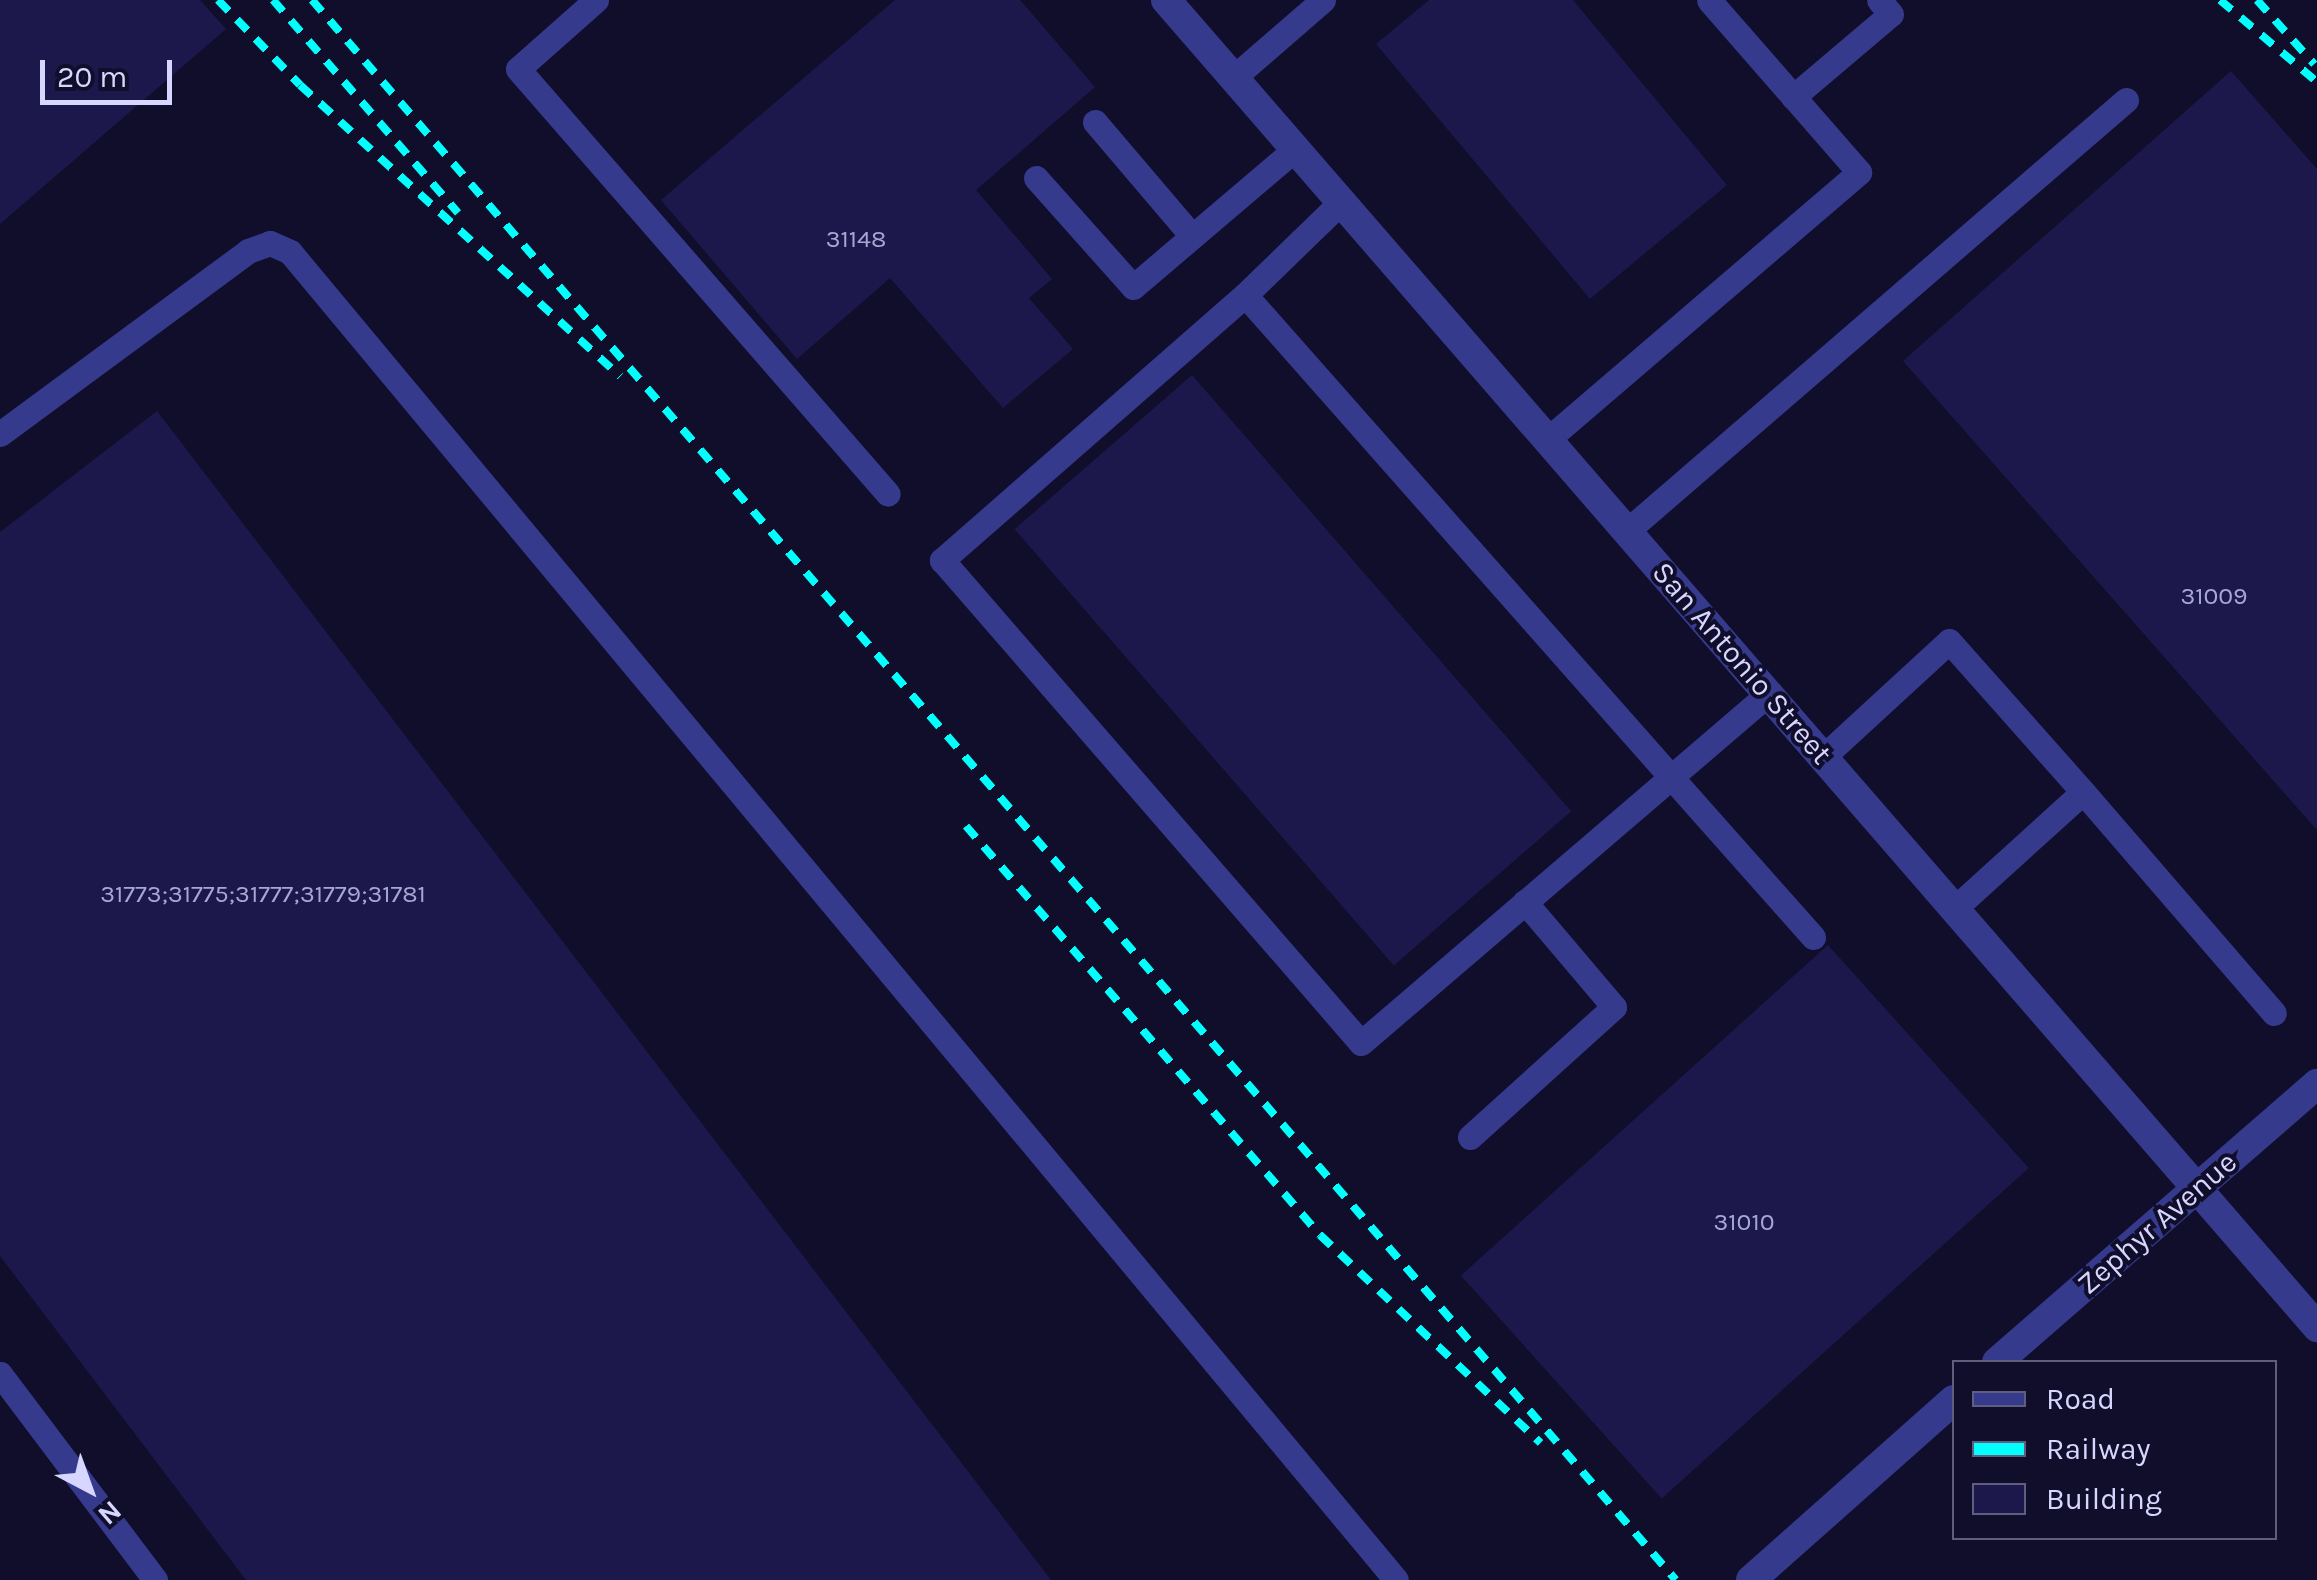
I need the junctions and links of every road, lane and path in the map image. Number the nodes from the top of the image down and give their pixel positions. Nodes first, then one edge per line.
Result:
1 (596, 0) edge
2 (1166, 0) edge
3 (1322, 0) edge
4 (1709, 0) edge
5 (1893, 5) edge
6 (1233, 78) junction
7 (1794, 96) junction
8 (2126, 100) dead end
9 (1095, 122) dead end
10 (1295, 149) junction
11 (1036, 178) dead end
12 (1341, 202) junction
13 (1192, 236) junction
14 (1244, 295) junction
15 (0, 434) edge
16 (1548, 438) junction
17 (888, 494) dead end
18 (1628, 530) junction
19 (1768, 694) junction
20 (1823, 758) junction
21 (1671, 777) junction
22 (2083, 792) junction
23 (1525, 902) junction
24 (1954, 908) junction
25 (1812, 937) dead end
26 (2274, 1012) dead end
27 (2317, 1084) edge
28 (1470, 1137) dead end
29 (2196, 1187) junction
30 (2317, 1327) edge
31 (1999, 1360) edge
32 (0, 1374) edge
33 (1952, 1402) edge
34 (156, 1580) edge
35 (1396, 1580) edge
36 (1750, 1580) edge

1 - 17 lane
2 - 6 street, San Antonio Street
3 - 6 lane
4 - 7 lane
5 - 7 lane
6 - 10 street, San Antonio Street
7 - 16 lane
8 - 18 lane
9 - 13 lane
10 - 12 street, San Antonio Street
10 - 13 lane
11 - 13 lane
12 - 14 lane
12 - 16 street, San Antonio Street
14 - 21 lane
14 - 23 lane
15 - 35 lane
16 - 18 street, San Antonio Street
18 - 19 street, San Antonio Street
19 - 20 street, San Antonio Street
19 - 21 lane
20 - 22 lane
20 - 24 street, San Antonio Street
21 - 23 lane
21 - 25 lane
22 - 24 lane
22 - 26 lane
23 - 28 lane
24 - 29 street, San Antonio Street
27 - 29 street, Zephyr Avenue
29 - 30 street, San Antonio Street
29 - 31 street, Zephyr Avenue
32 - 34 lane
33 - 36 street

